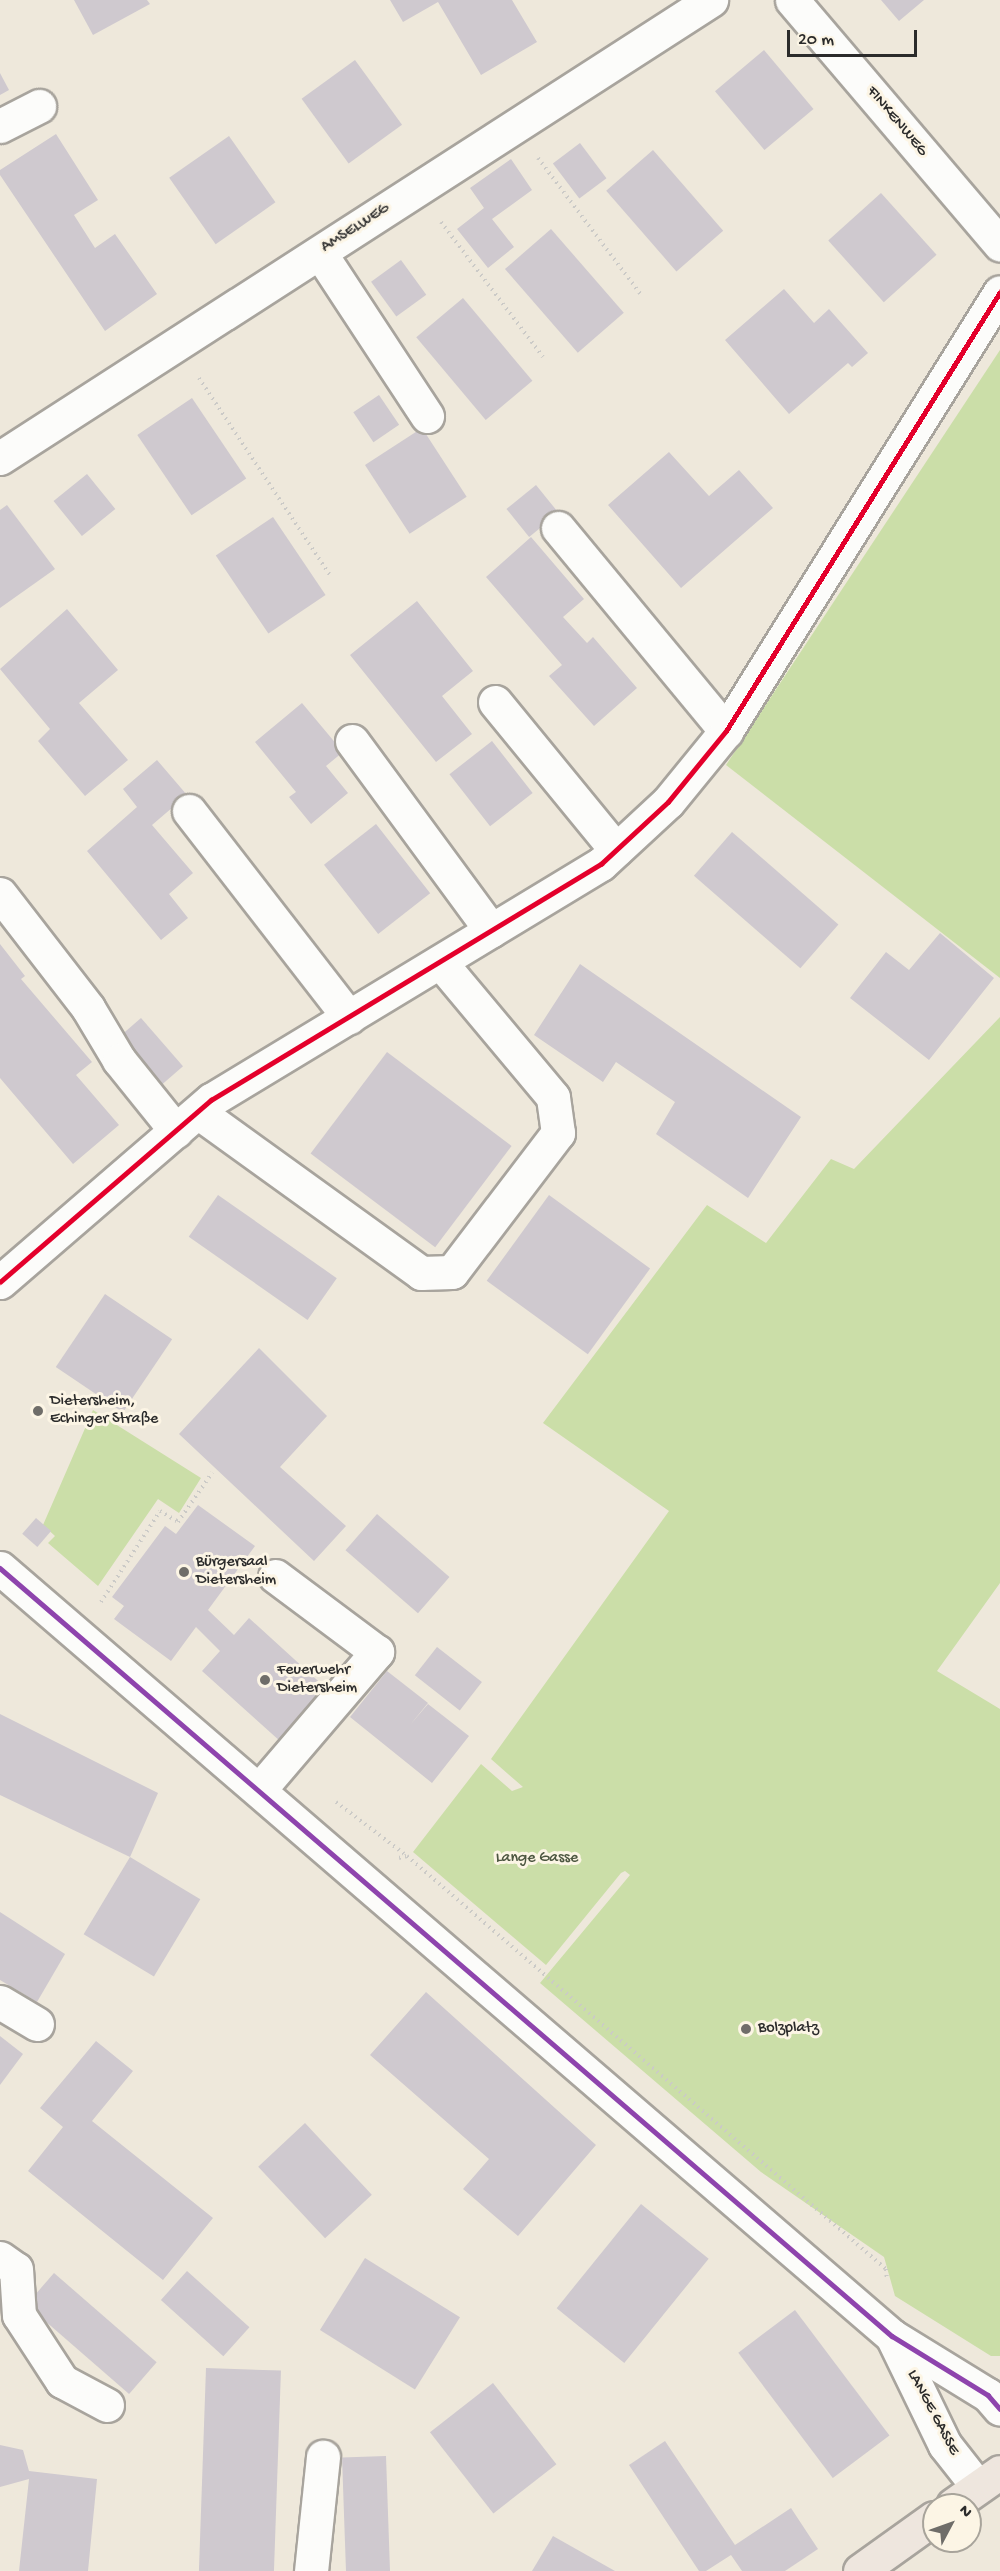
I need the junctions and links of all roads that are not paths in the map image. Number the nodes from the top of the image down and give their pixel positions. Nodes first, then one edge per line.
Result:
1 (711, 0) edge
2 (792, 0) edge
3 (39, 106) dead end
4 (0, 126) edge
5 (1000, 244) edge
6 (320, 253) junction
7 (1000, 292) edge
8 (427, 416) dead end
9 (0, 458) edge
10 (558, 528) dead end
11 (495, 702) dead end
12 (726, 731) junction
13 (352, 741) dead end
14 (189, 811) dead end
15 (616, 850) junction
16 (0, 894) edge
17 (491, 930) junction
18 (440, 962) junction
19 (349, 1017) junction
20 (187, 1121) junction
21 (0, 1282) edge
22 (0, 1568) edge
23 (275, 1576) dead end
24 (259, 1790) junction
25 (0, 2002) edge
26 (37, 2024) dead end
27 (0, 2258) edge
28 (892, 2336) junction
29 (107, 2405) dead end
30 (1000, 2409) edge
31 (323, 2457) dead end
32 (977, 2488) edge
33 (922, 2527) edge
34 (311, 2571) edge
35 (860, 2571) edge

1 - 6 street, AMSELWEG
2 - 5 street, FINKENWEG
3 - 4 street
6 - 8 street
6 - 9 street, AMSELWEG
7 - 12 street
10 - 12 street
11 - 15 street
12 - 15 street
13 - 17 street
14 - 19 street
15 - 17 street
16 - 20 street
17 - 18 street
18 - 19 street
18 - 20 street
19 - 20 street
20 - 21 street
22 - 24 street, LANGE GASSE
23 - 24 street
24 - 28 street, LANGE GASSE
25 - 26 street
27 - 29 street
28 - 30 street, LANGE GASSE
28 - 32 street, LANGE GASSE
31 - 34 street
33 - 35 main road

